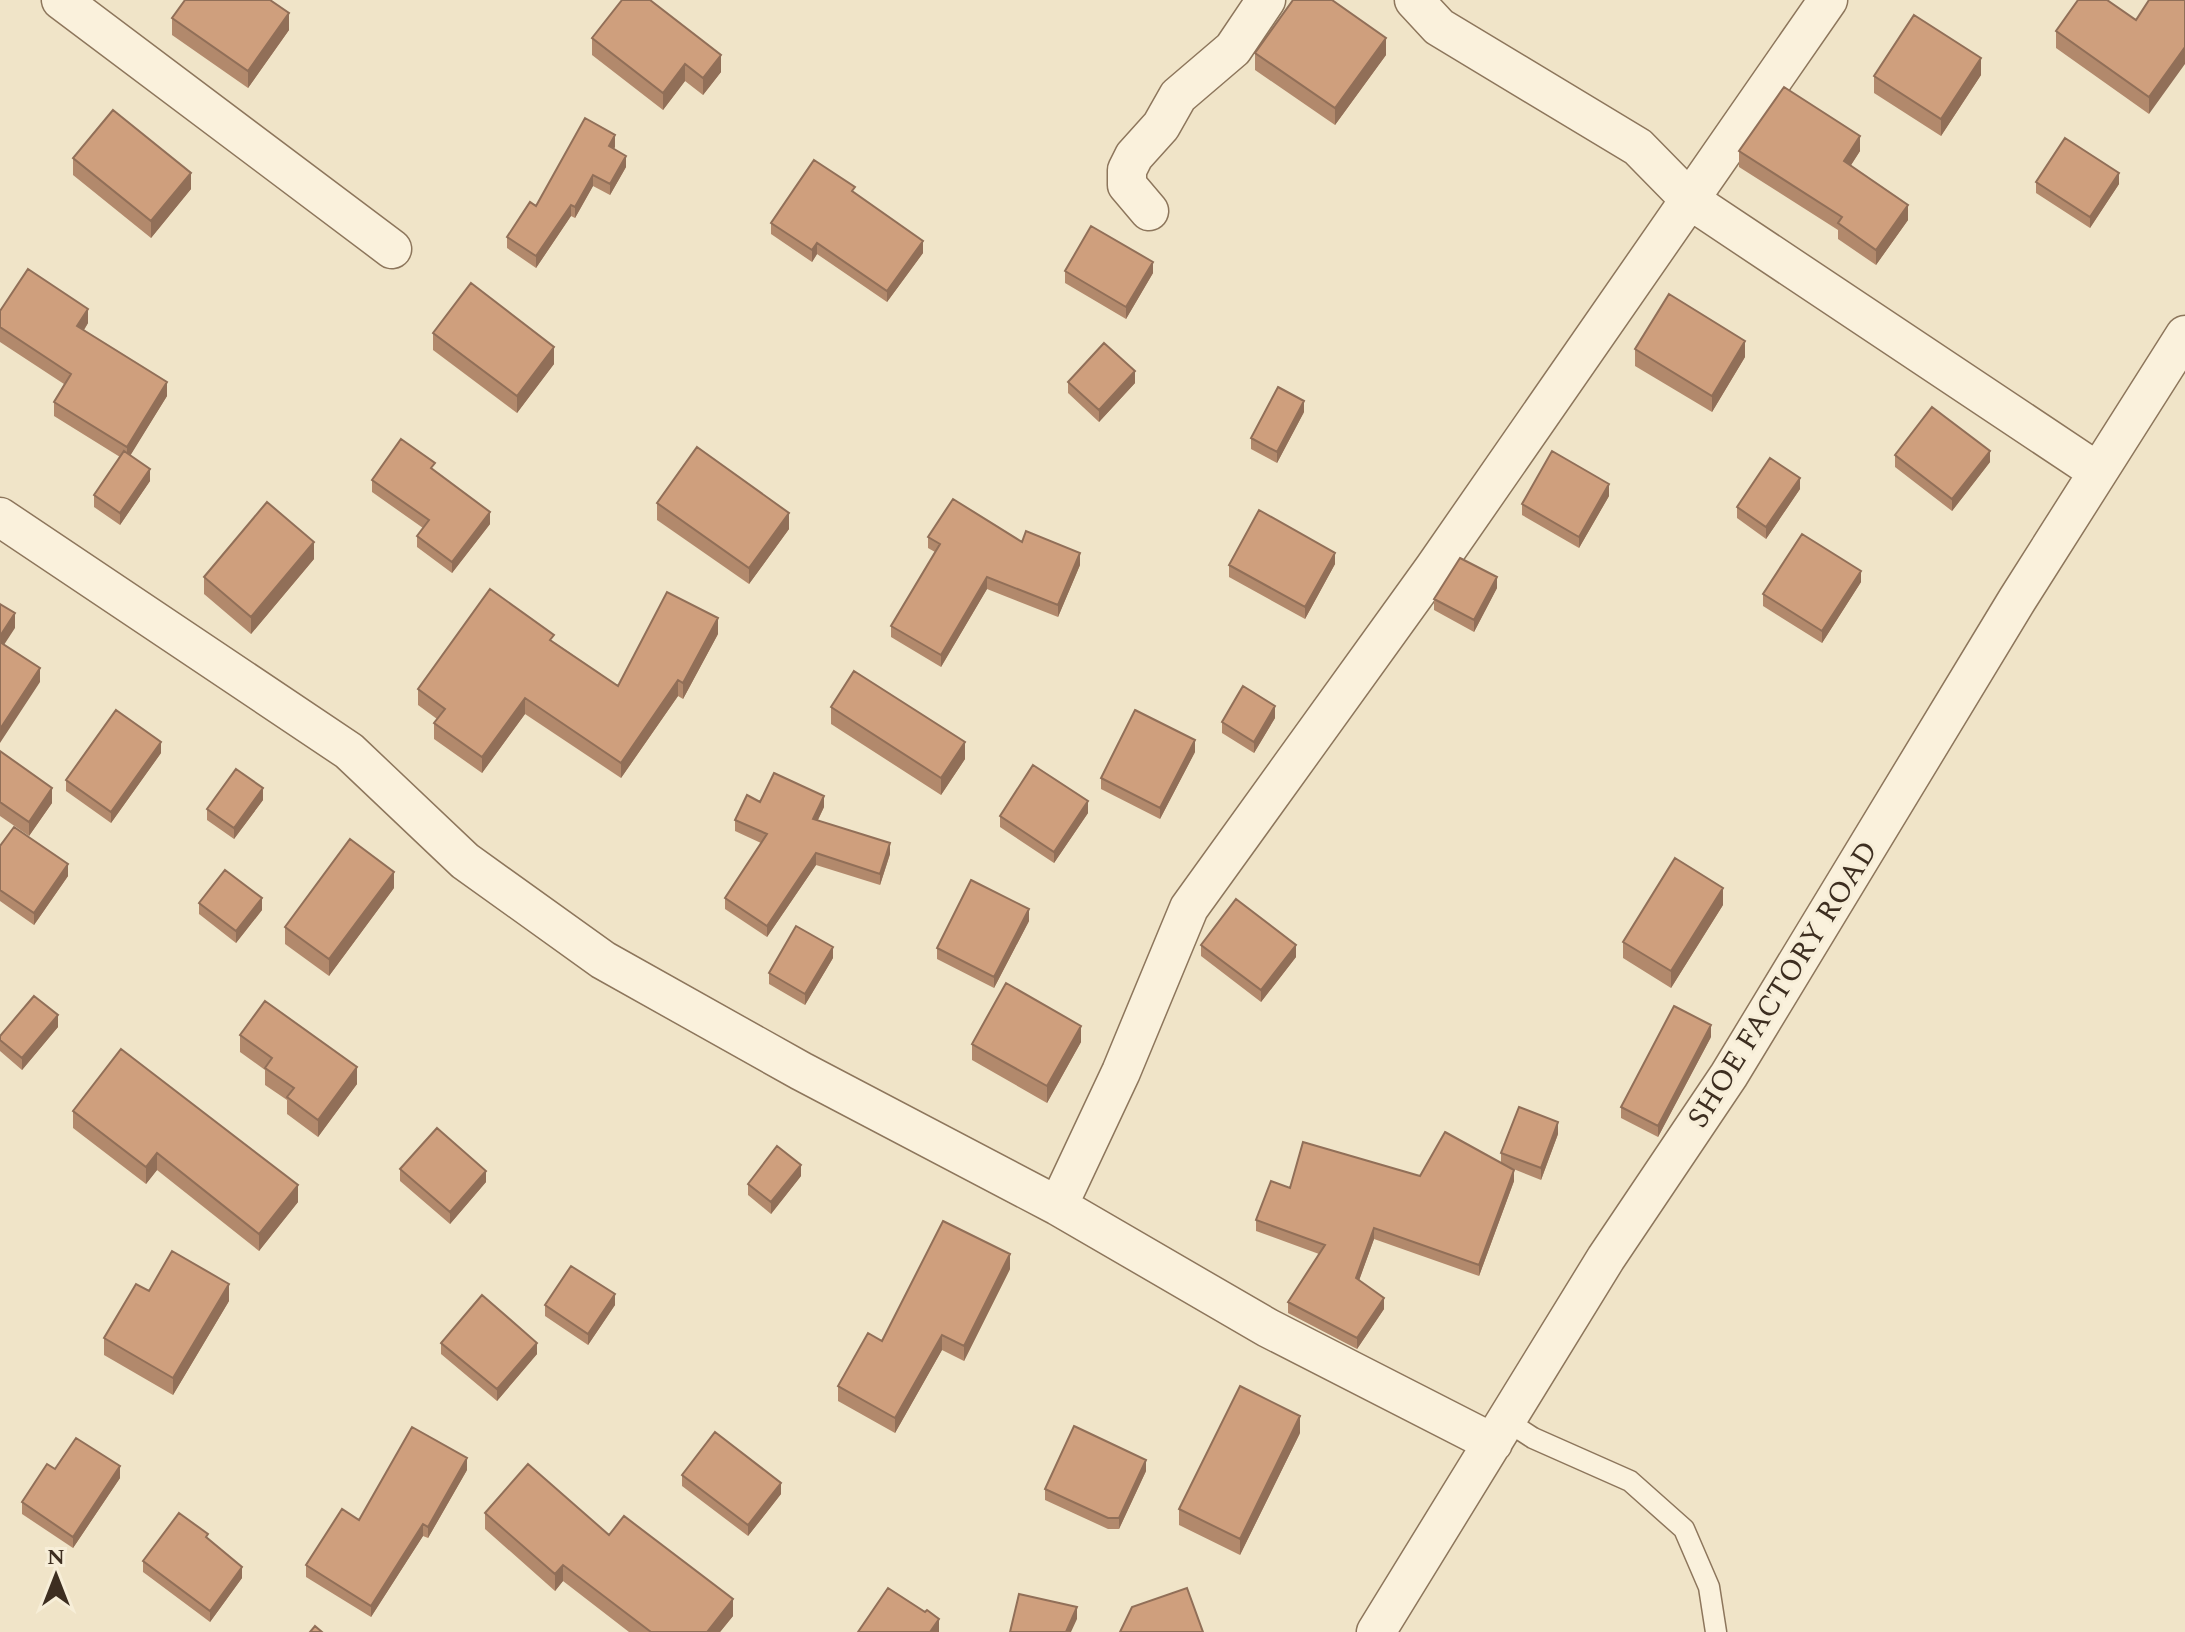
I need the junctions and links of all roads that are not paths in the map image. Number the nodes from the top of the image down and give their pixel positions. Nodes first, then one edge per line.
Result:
1 (61, 0) edge
2 (1266, 0) edge
3 (1414, 0) edge
4 (1828, 0) edge
5 (1690, 200) junction
6 (1149, 211) dead end
7 (392, 249) dead end
8 (2185, 335) edge
9 (2098, 472) junction
10 (0, 517) edge
11 (1058, 1206) junction
12 (1500, 1432) junction
13 (1376, 1632) edge
14 (1716, 1632) edge

1 - 7 street
2 - 6 street
3 - 5 street
4 - 5 street
5 - 9 street
5 - 11 street
8 - 9 street, SHOE FACTORY ROAD
9 - 12 street, SHOE FACTORY ROAD
10 - 11 street
11 - 12 street
12 - 13 street, SHOE FACTORY ROAD
12 - 14 lane

